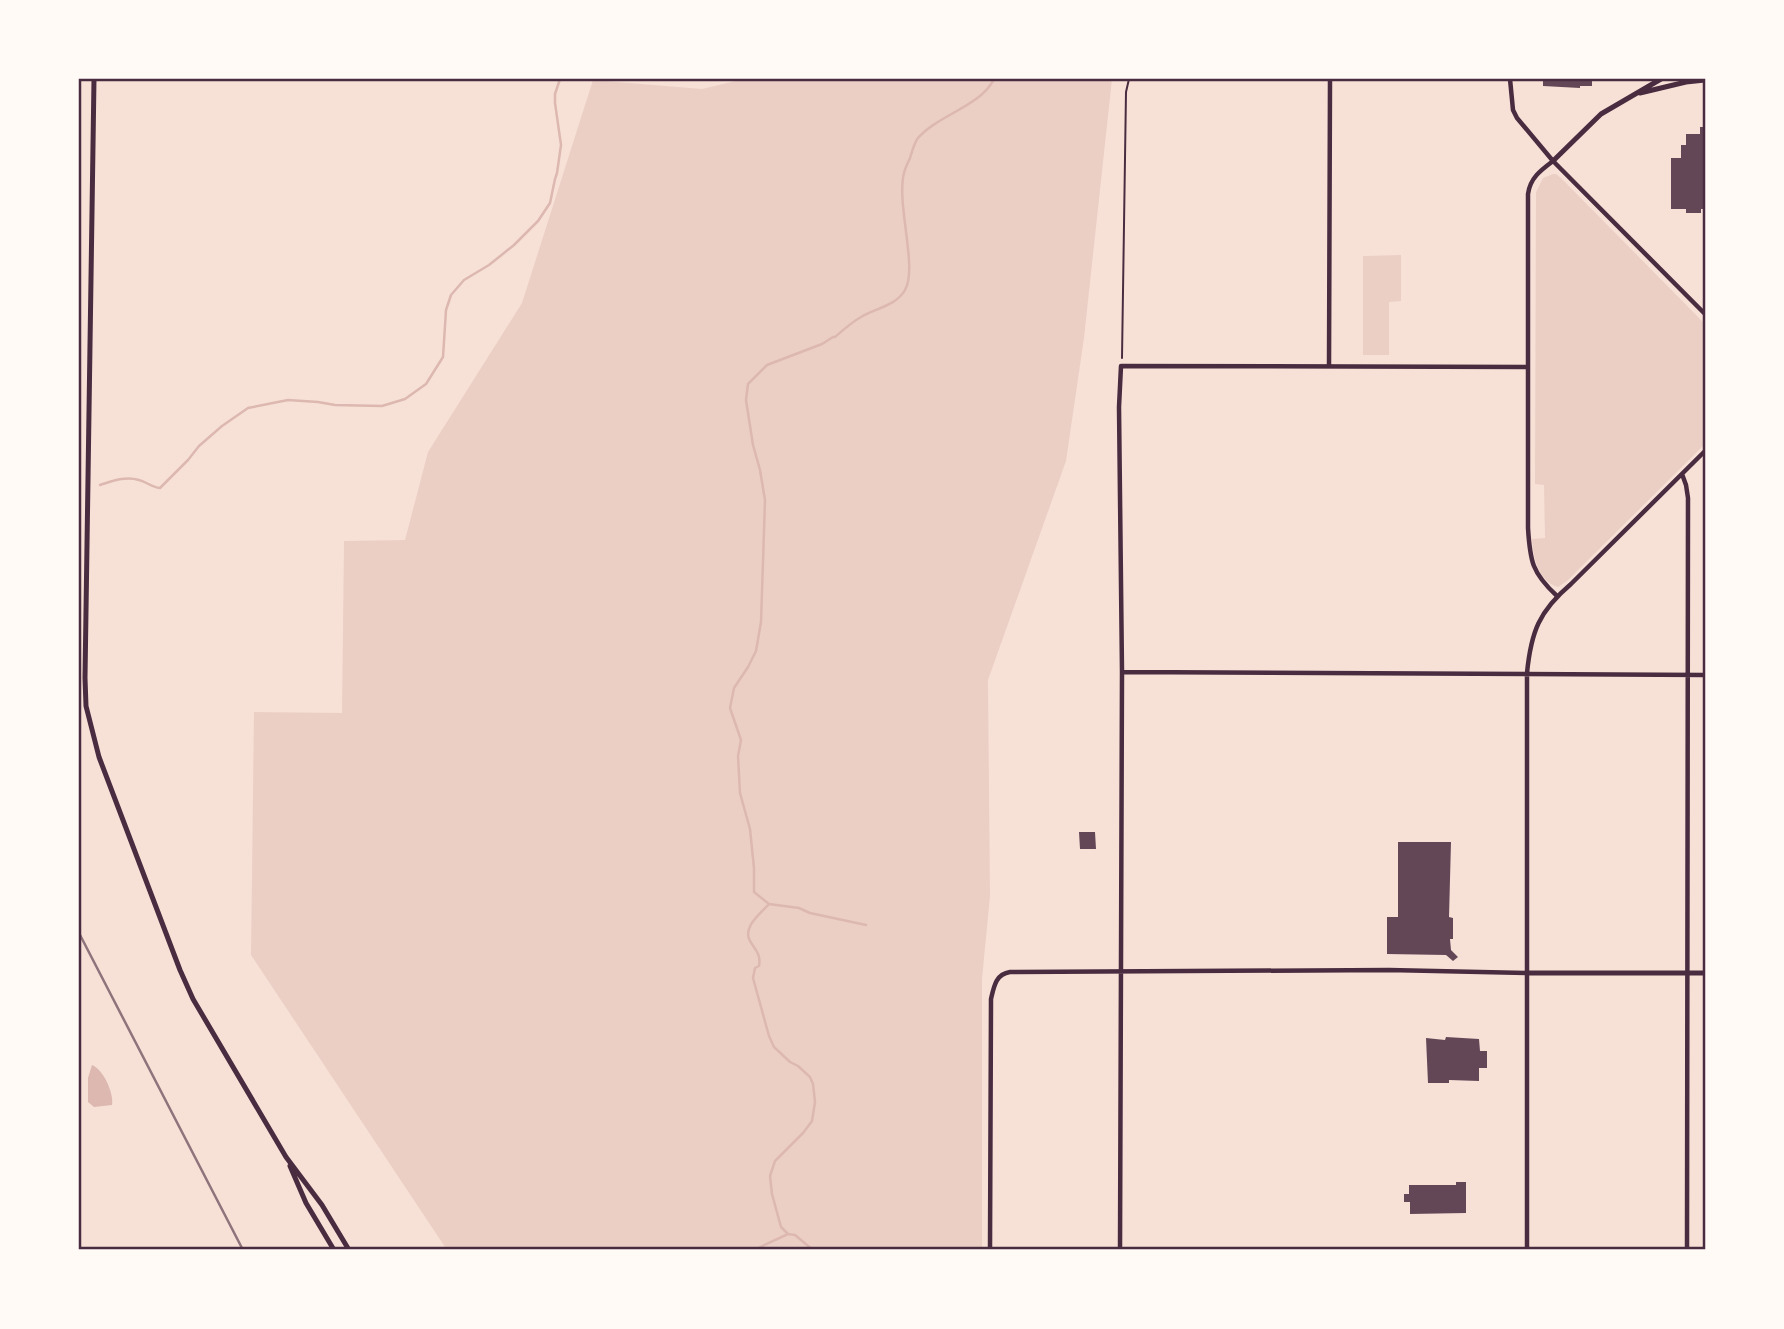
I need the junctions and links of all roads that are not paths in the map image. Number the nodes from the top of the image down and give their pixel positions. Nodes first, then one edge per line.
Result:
1 (94, 79) edge
2 (1330, 79) edge
3 (1510, 79) edge
4 (1661, 79) edge
5 (1705, 80) edge
6 (1637, 93) junction
7 (1553, 160) junction
8 (1705, 314) edge
9 (1329, 366) junction
10 (1528, 367) junction
11 (1705, 451) edge
12 (1682, 474) junction
13 (1557, 596) junction
14 (1122, 672) junction
15 (1527, 673) junction
16 (1688, 675) junction
17 (1705, 675) edge
18 (1121, 972) junction
19 (1527, 973) junction
20 (1688, 973) junction
21 (1705, 973) edge
22 (286, 1157) junction
23 (341, 1238) junction
24 (332, 1247) edge
25 (349, 1250) edge
26 (990, 1250) edge
27 (1121, 1250) edge
28 (1527, 1250) edge
29 (1687, 1250) edge

1 - 22 street
2 - 9 street
3 - 7 street
4 - 6 street
5 - 6 street
6 - 7 street
7 - 8 street
7 - 10 street
9 - 10 street
9 - 14 street
10 - 13 street
11 - 12 street
12 - 13 street
12 - 16 street
13 - 15 street
14 - 15 street
14 - 18 street
15 - 16 street
15 - 19 street
16 - 17 street
16 - 20 street
18 - 19 street
18 - 26 street
18 - 27 street
19 - 20 street
19 - 28 street
20 - 21 street
20 - 29 street
22 - 23 street
22 - 24 street
23 - 24 street
23 - 25 street

